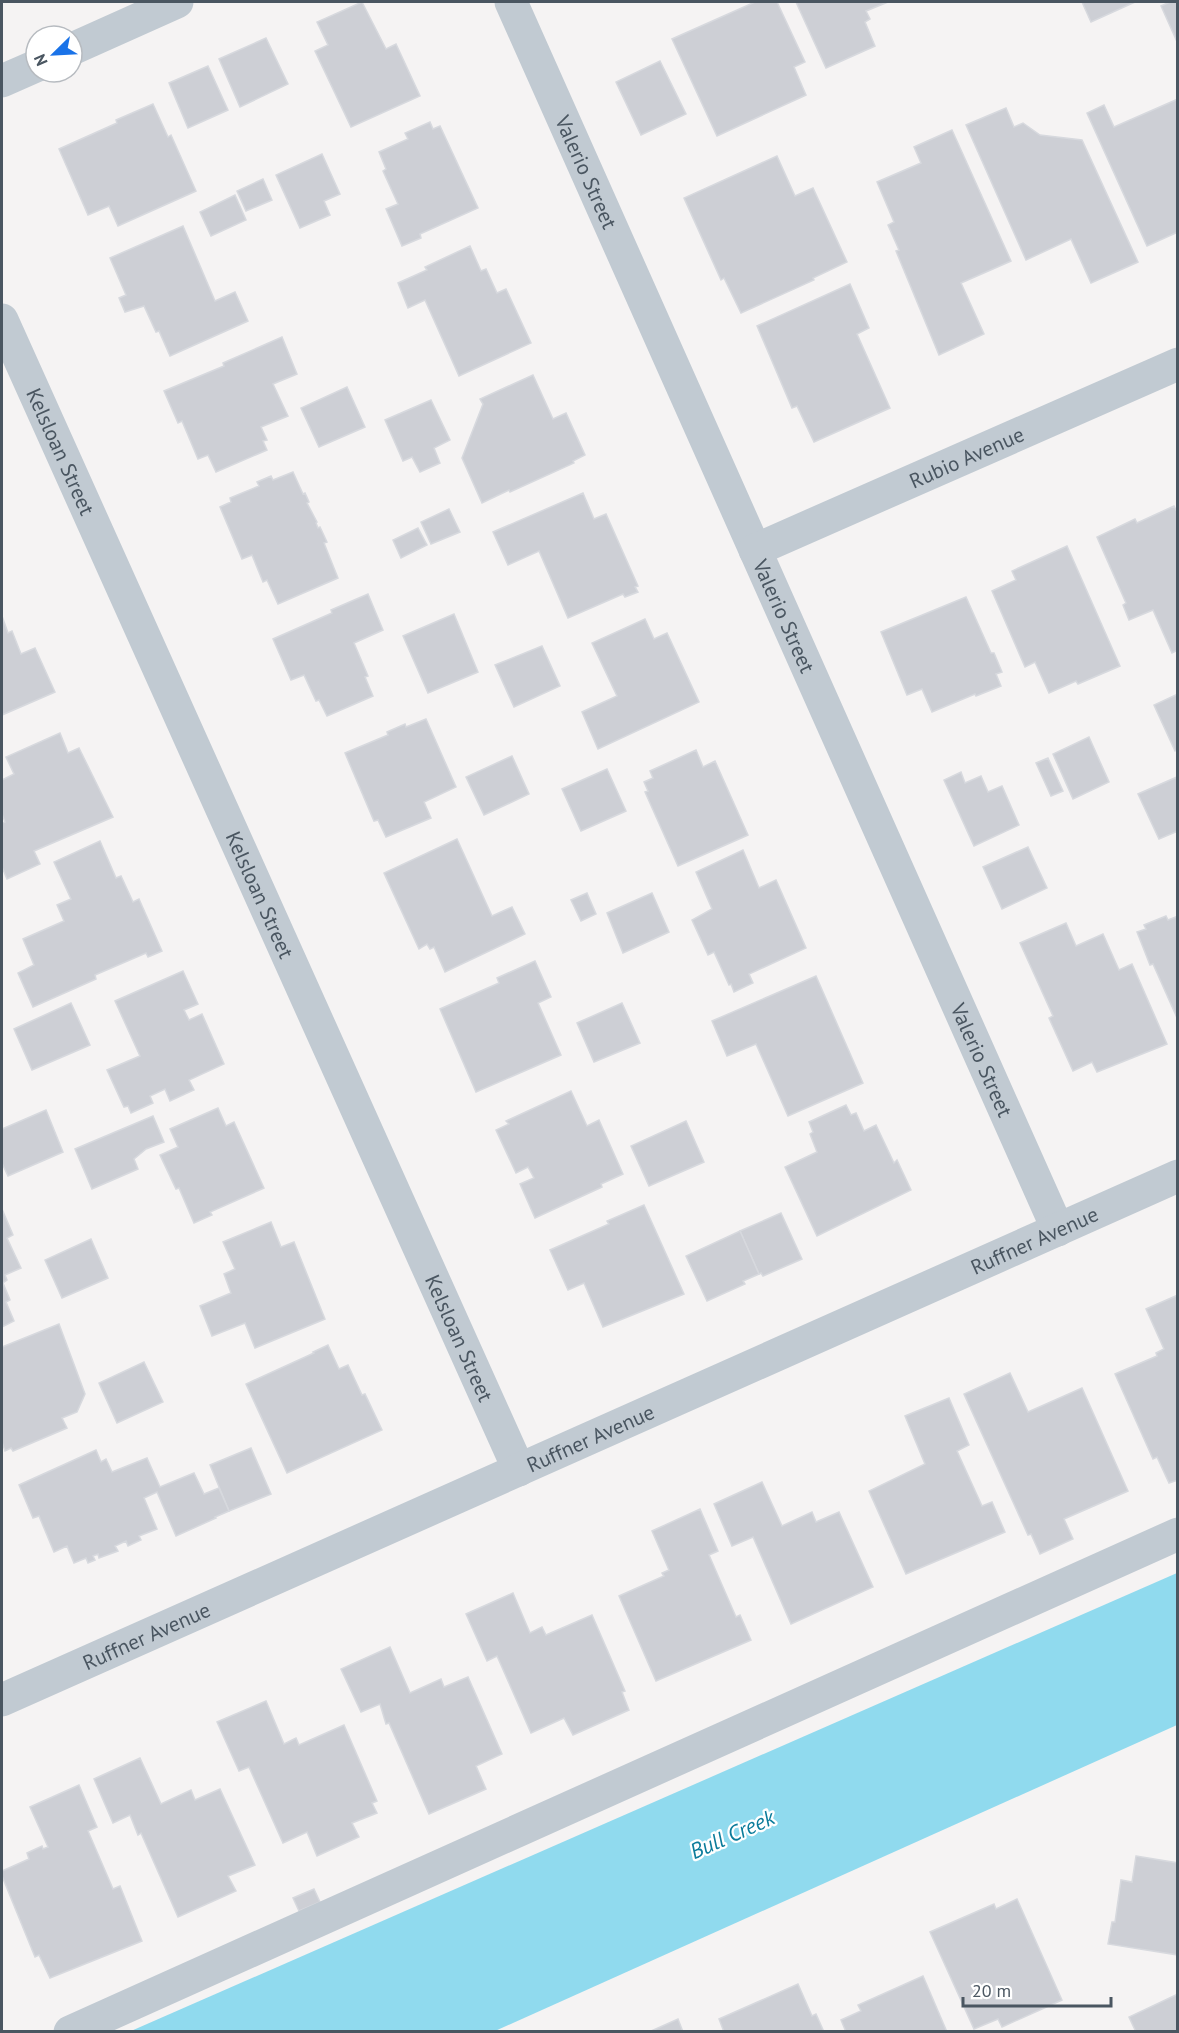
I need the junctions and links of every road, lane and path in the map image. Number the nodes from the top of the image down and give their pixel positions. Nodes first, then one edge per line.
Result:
1 (177, 2) edge
2 (511, 2) edge
3 (84, 44) edge
4 (24, 71) edge
5 (2, 81) edge
6 (2, 320) edge
7 (1178, 364) edge
8 (755, 550) junction
9 (1178, 1176) edge
10 (1058, 1230) junction
11 (519, 1470) junction
12 (1178, 1534) edge
13 (2, 1700) edge
14 (70, 2031) edge

1 - 3 street
2 - 8 street, Valerio Street
4 - 5 street
6 - 11 street, Kelsloan Street
7 - 8 street, Rubio Avenue
8 - 10 street, Valerio Street
9 - 10 street, Ruffner Avenue
10 - 11 street, Ruffner Avenue
11 - 13 street, Ruffner Avenue
12 - 14 street

